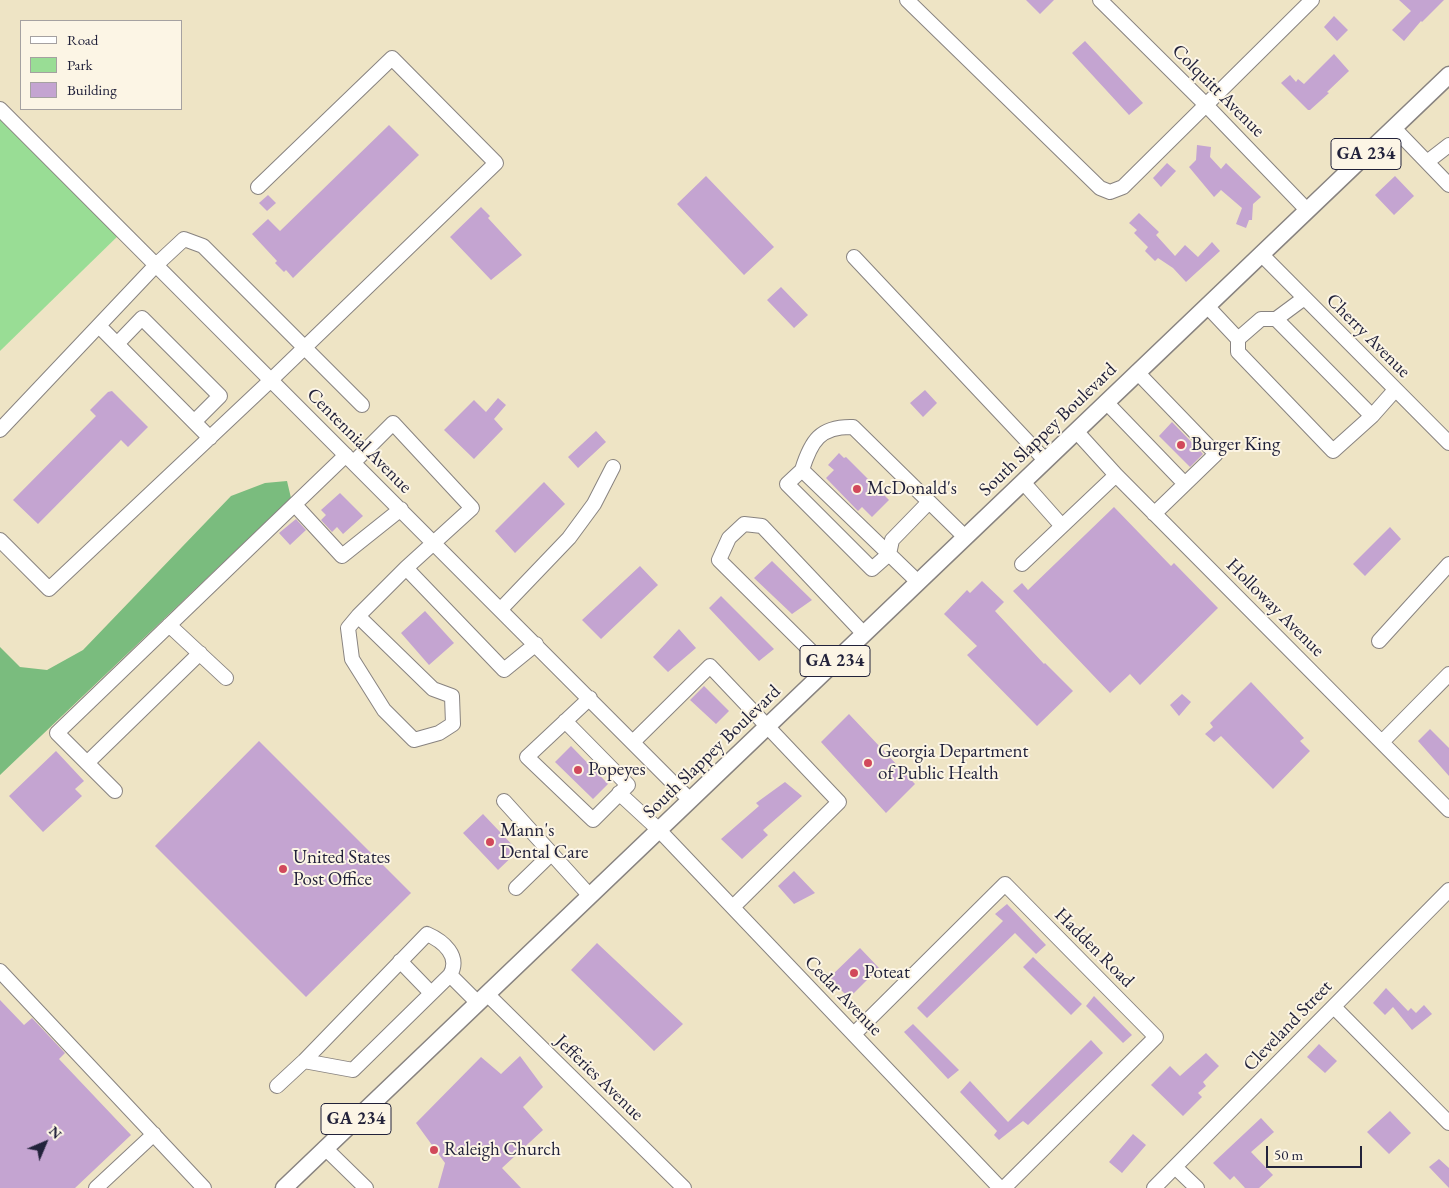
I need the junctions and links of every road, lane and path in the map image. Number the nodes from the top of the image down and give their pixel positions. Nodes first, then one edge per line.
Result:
1 (907, 0) edge
2 (1100, 0) edge
3 (1312, 0) edge
4 (1449, 75) edge
5 (1206, 105) junction
6 (0, 109) edge
7 (1394, 128) junction
8 (1449, 144) edge
9 (1427, 162) junction
10 (1449, 185) edge
11 (258, 186) dead end
12 (1307, 210) junction
13 (1261, 254) junction
14 (854, 257) dead end
15 (156, 265) junction
16 (1303, 299) junction
17 (1207, 306) junction
18 (1276, 319) junction
19 (99, 326) junction
20 (1238, 339) junction
21 (117, 344) junction
22 (304, 348) junction
23 (1137, 372) junction
24 (271, 380) junction
25 (1395, 390) junction
26 (1106, 402) junction
27 (362, 405) dead end
28 (1372, 416) junction
29 (194, 422) junction
30 (0, 430) edge
31 (1076, 431) junction
32 (210, 438) junction
33 (1449, 443) edge
34 (350, 458) junction
35 (1045, 460) junction
36 (613, 467) dead end
37 (802, 470) junction
38 (1116, 475) junction
39 (1023, 482) junction
40 (1185, 484) junction
41 (929, 502) junction
42 (295, 505) junction
43 (401, 510) junction
44 (1154, 514) junction
45 (1062, 526) junction
46 (965, 538) junction
47 (0, 540) edge
48 (434, 542) junction
49 (889, 554) junction
50 (1022, 564) dead end
51 (1449, 564) edge
52 (406, 568) junction
53 (918, 582) junction
54 (501, 609) junction
55 (358, 616) junction
56 (169, 625) junction
57 (864, 634) junction
58 (1379, 640) dead end
59 (536, 644) junction
60 (200, 653) junction
61 (828, 668) junction
62 (1449, 674) edge
63 (226, 678) dead end
64 (590, 698) junction
65 (565, 721) junction
66 (767, 726) junction
67 (634, 741) junction
68 (1382, 742) junction
69 (87, 763) junction
70 (115, 791) dead end
71 (620, 793) junction
72 (690, 800) junction
73 (504, 801) dead end
74 (1449, 810) edge
75 (659, 830) junction
76 (552, 854) junction
77 (516, 888) dead end
78 (1449, 890) edge
79 (590, 896) junction
80 (733, 907) junction
81 (400, 961) junction
82 (0, 971) edge
83 (450, 975) junction
84 (431, 993) junction
85 (482, 998) junction
86 (1334, 1007) junction
87 (854, 1034) junction
88 (304, 1061) junction
89 (277, 1086) dead end
90 (1449, 1123) edge
91 (154, 1134) junction
92 (325, 1148) junction
93 (1175, 1167) junction
94 (96, 1188) edge
95 (204, 1188) edge
96 (284, 1188) edge
97 (366, 1188) edge
98 (684, 1188) edge
99 (1000, 1188) edge
100 (1004, 1188) edge
101 (1154, 1188) edge
102 (1197, 1188) edge

1 - 5 street
2 - 5 street, Colquitt Avenue
3 - 5 street
4 - 7 main road, South Slappey Boulevard / GA 234
5 - 12 street, Colquitt Avenue
6 - 15 street, Centennial Avenue
7 - 9 street
7 - 12 main road, South Slappey Boulevard / GA 234
8 - 9 street
9 - 10 street
11 - 22 street
12 - 13 main road, South Slappey Boulevard / GA 234
13 - 16 street, Cherry Avenue
13 - 17 main road, South Slappey Boulevard / GA 234
14 - 35 street
15 - 19 street
15 - 22 street
15 - 24 street, Centennial Avenue
16 - 18 street
16 - 25 street, Cherry Avenue
17 - 20 street
17 - 23 main road, South Slappey Boulevard / GA 234
18 - 20 street
18 - 28 street
19 - 21 street
19 - 30 street
20 - 28 street
21 - 29 street
21 - 29 street
22 - 24 street
22 - 27 street
23 - 26 main road, South Slappey Boulevard / GA 234
23 - 40 street
24 - 32 street
24 - 34 street, Centennial Avenue
25 - 28 street
25 - 33 street, Cherry Avenue
26 - 31 main road, South Slappey Boulevard / GA 234
26 - 40 street
29 - 32 street
31 - 35 main road, South Slappey Boulevard / GA 234
31 - 38 street, Holloway Avenue
32 - 47 street
34 - 42 street
34 - 43 street, Centennial Avenue
34 - 48 street
35 - 39 main road, South Slappey Boulevard / GA 234
36 - 54 street
37 - 41 street
37 - 49 street
37 - 49 street
38 - 44 street, Holloway Avenue
38 - 45 street
39 - 45 street
39 - 46 main road, South Slappey Boulevard / GA 234
40 - 44 street
41 - 46 street
41 - 49 street
42 - 43 street
42 - 56 street
43 - 48 street, Centennial Avenue
44 - 68 street, Holloway Avenue
45 - 50 street
46 - 53 main road, South Slappey Boulevard / GA 234
48 - 52 street
48 - 54 street, Centennial Avenue
49 - 53 street
51 - 58 street
52 - 55 street
52 - 59 street
53 - 57 main road, South Slappey Boulevard / GA 234
54 - 59 street, Centennial Avenue
55 - 55 street
56 - 60 street
56 - 69 street
57 - 61 main road, South Slappey Boulevard / GA 234
57 - 61 street
59 - 64 street, Centennial Avenue
60 - 63 street
60 - 69 street
61 - 66 main road, South Slappey Boulevard / GA 234
62 - 68 street
64 - 65 street
64 - 67 street, Centennial Avenue
65 - 71 street
65 - 71 street
66 - 67 street
66 - 72 main road, South Slappey Boulevard / GA 234
66 - 80 street
67 - 72 street, Centennial Avenue
68 - 74 street, Holloway Avenue
69 - 70 street
71 - 75 street, Cedar Avenue
72 - 75 main road, South Slappey Boulevard / GA 234
73 - 76 street
75 - 79 main road, South Slappey Boulevard / GA 234
75 - 80 street, Cedar Avenue
76 - 77 street
76 - 79 street
78 - 86 street, Cleveland Street
79 - 85 main road, South Slappey Boulevard / GA 234
80 - 87 street, Cedar Avenue
81 - 83 street
81 - 84 street
81 - 88 street
82 - 91 street
83 - 84 street
83 - 85 street, Jefferies Avenue
84 - 88 street
85 - 92 main road, South Slappey Boulevard / GA 234
85 - 98 street, Jefferies Avenue
86 - 90 street
86 - 93 street, Cleveland Street
87 - 99 street, Cedar Avenue
87 - 100 street, Hadden Road
88 - 89 street
91 - 94 street
91 - 95 street
92 - 96 main road, South Slappey Boulevard / GA 234
92 - 97 street
93 - 101 street, Cleveland Street
93 - 102 street

